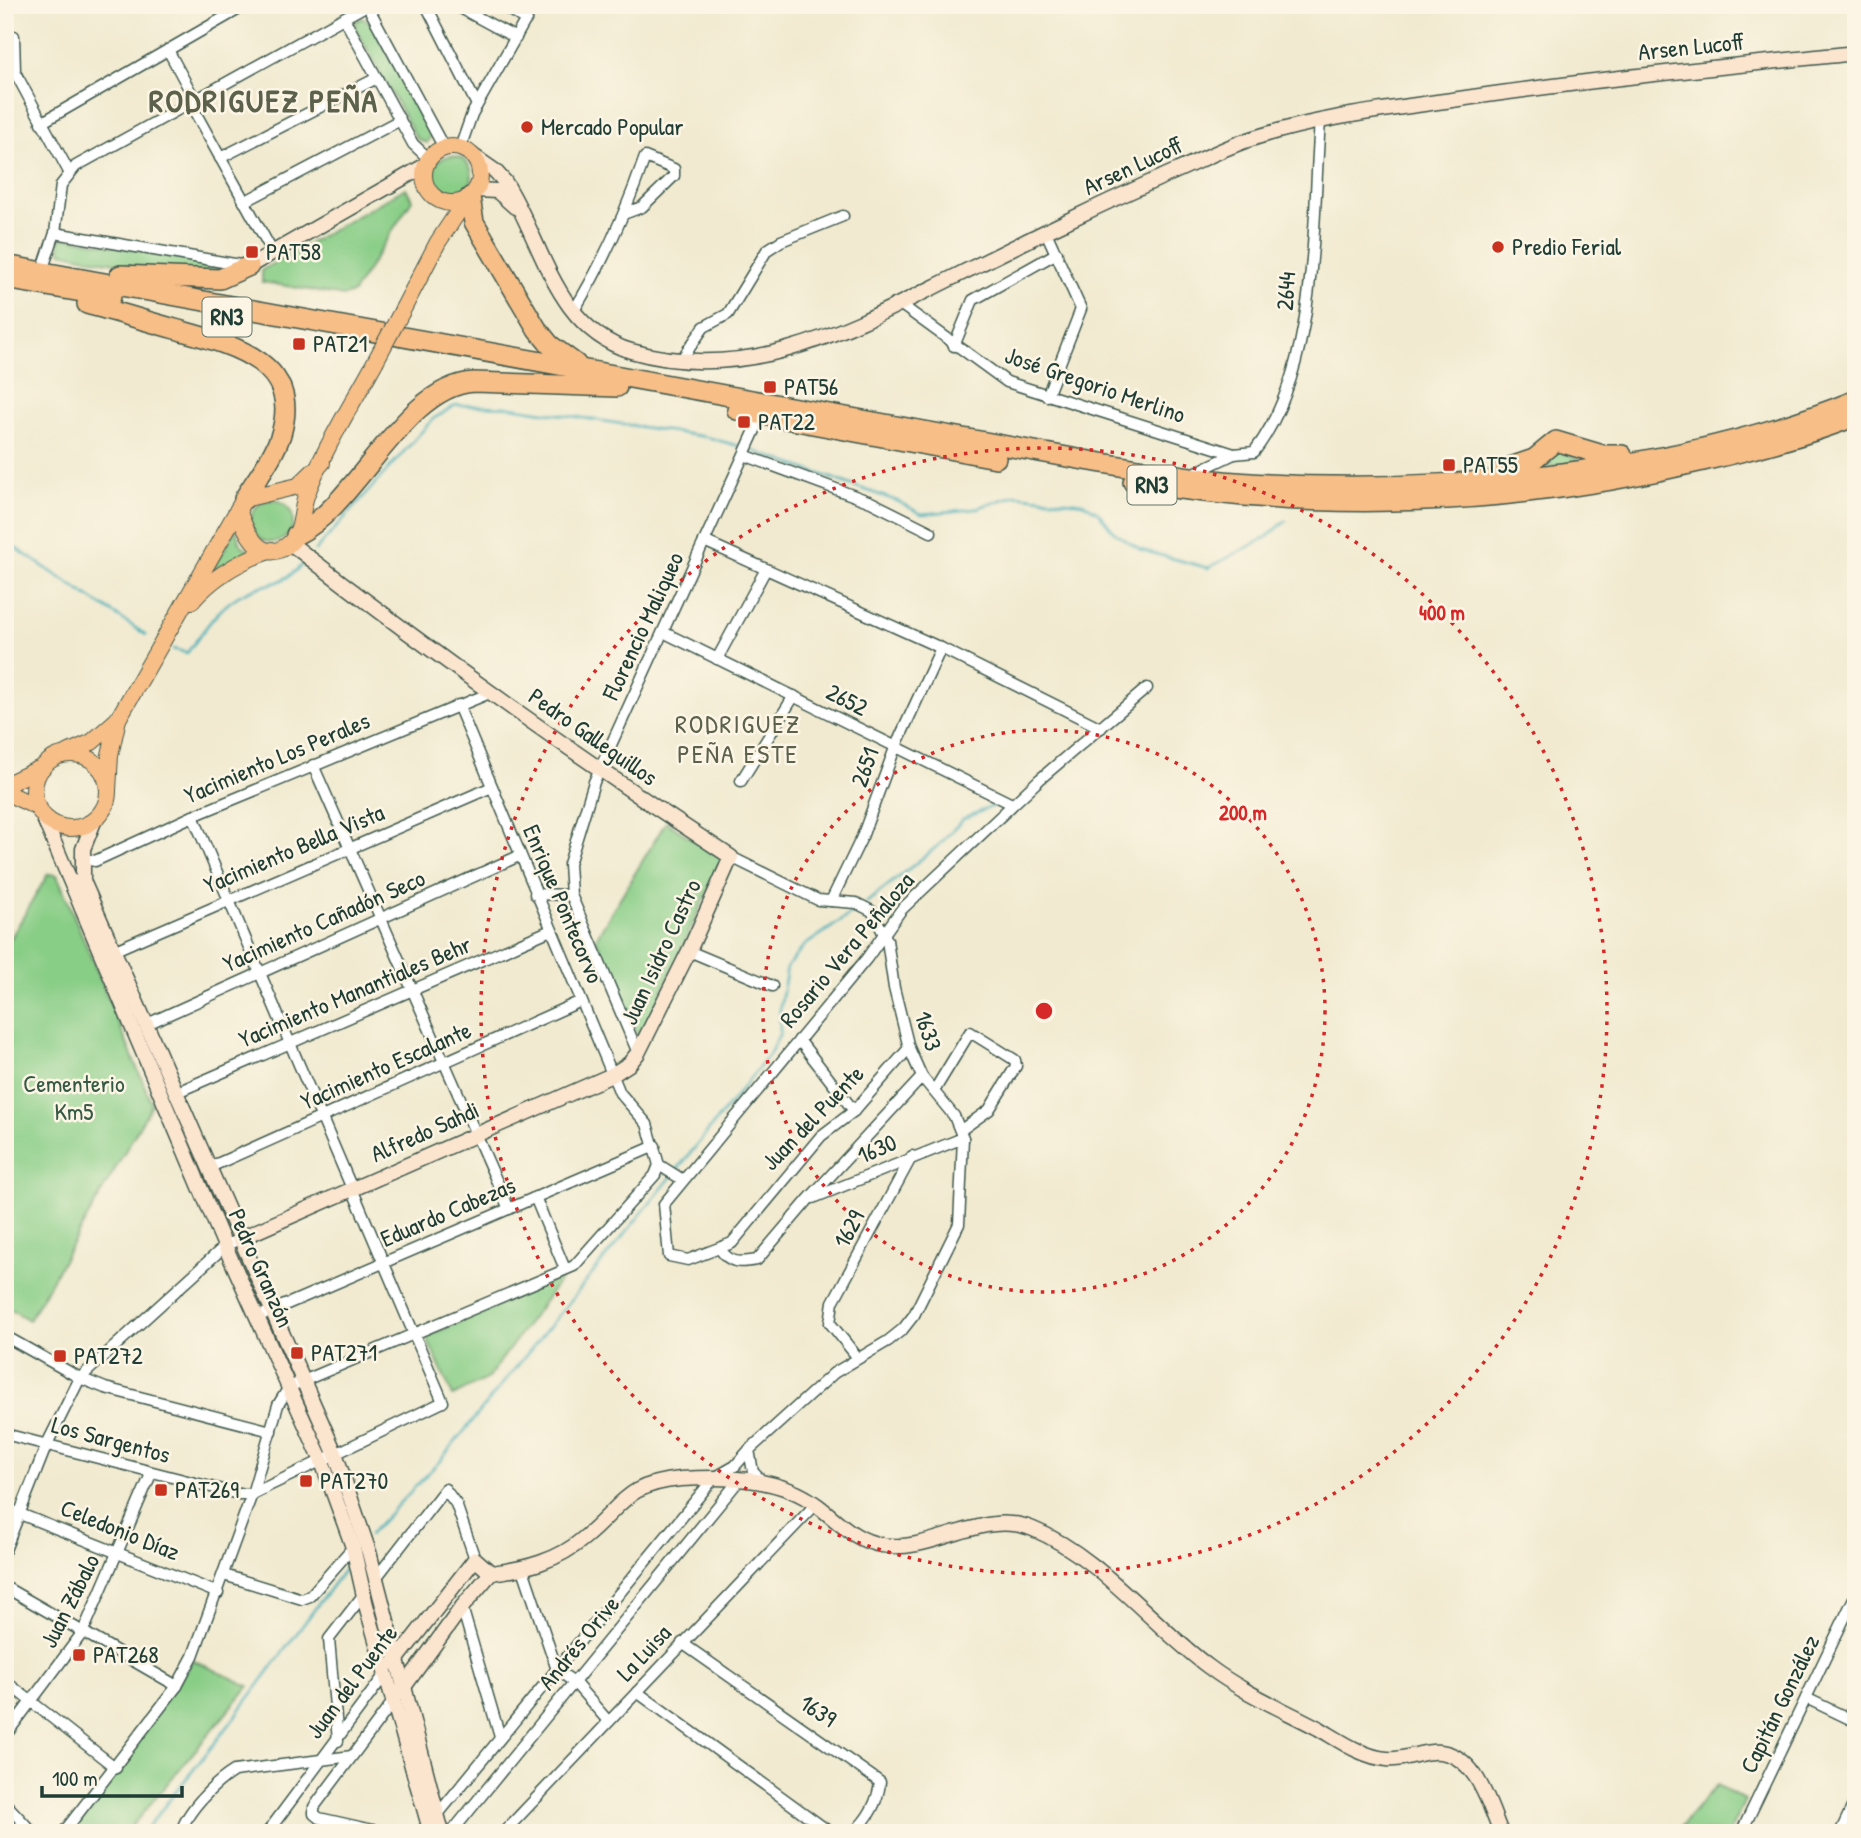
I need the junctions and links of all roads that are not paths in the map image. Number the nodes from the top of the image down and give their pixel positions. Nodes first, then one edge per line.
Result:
1 (246, 5) edge
2 (367, 5) edge
3 (426, 5) edge
4 (455, 5) edge
5 (501, 5) edge
6 (534, 5) edge
7 (344, 18) junction
8 (526, 20) junction
9 (14, 36) dead end
10 (516, 38) junction
11 (169, 50) junction
12 (1856, 53) edge
13 (377, 78) junction
14 (192, 102) junction
15 (477, 105) junction
16 (400, 120) junction
17 (1320, 121) junction
18 (41, 123) junction
19 (459, 151) junction
20 (220, 158) junction
21 (427, 162) junction
22 (69, 172) junction
23 (433, 196) junction
24 (471, 196) junction
25 (244, 202) junction
26 (626, 213) junction
27 (524, 215) junction
28 (843, 216) dead end
29 (1046, 232) junction
30 (55, 233) junction
31 (438, 242) junction
32 (273, 253) junction
33 (1057, 253) junction
34 (5, 265) edge
35 (249, 266) junction
36 (42, 271) junction
37 (5, 280) edge
38 (900, 304) junction
39 (573, 312) junction
40 (954, 346) junction
41 (681, 359) junction
42 (600, 372) junction
43 (617, 387) junction
44 (1047, 396) junction
45 (1856, 400) edge
46 (762, 415) junction
47 (1856, 416) edge
48 (1254, 452) joint
49 (1234, 454) junction
50 (744, 455) junction
51 (1658, 457) junction
52 (322, 464) junction
53 (1187, 477) junction
54 (1464, 483) junction
55 (275, 493) junction
56 (241, 504) junction
57 (296, 532) junction
58 (932, 532) dead end
59 (704, 541) junction
60 (273, 550) junction
61 (766, 569) junction
62 (170, 627) junction
63 (663, 632) junction
64 (941, 648) junction
65 (717, 659) junction
66 (1147, 688) dead end
67 (490, 693) junction
68 (794, 696) junction
69 (458, 705) junction
70 (118, 719) junction
71 (1101, 728) junction
72 (895, 748) junction
73 (62, 755) junction
74 (45, 765) junction
75 (313, 765) junction
76 (599, 771) junction
77 (741, 781) dead end
78 (5, 785) edge
79 (492, 786) junction
80 (108, 790) junction
81 (5, 792) edge
82 (1012, 804) junction
83 (40, 811) junction
84 (193, 816) junction
85 (95, 819) junction
86 (350, 848) junction
87 (519, 856) junction
88 (731, 857) junction
89 (81, 858) junction
90 (535, 894) junction
91 (571, 895) junction
92 (229, 900) junction
93 (831, 901) junction
94 (381, 918) junction
95 (551, 930) junction
96 (884, 933) junction
97 (113, 951) junction
98 (689, 951) junction
99 (260, 973) junction
100 (772, 986) dead end
101 (413, 990) junction
102 (581, 1001) junction
103 (145, 1025) junction
104 (799, 1040) junction
105 (290, 1043) junction
106 (909, 1048) junction
107 (633, 1059) junction
108 (445, 1062) junction
109 (612, 1074) junction
110 (922, 1077) junction
111 (934, 1091) junction
112 (175, 1093) junction
113 (855, 1111) junction
114 (322, 1117) junction
115 (477, 1134) junction
116 (962, 1134) junction
117 (655, 1146) junction
118 (912, 1156) junction
119 (659, 1165) junction
120 (208, 1168) junction
121 (683, 1180) junction
122 (353, 1189) junction
123 (535, 1198) junction
124 (808, 1200) junction
125 (509, 1209) junction
126 (232, 1242) junction
127 (720, 1249) junction
128 (384, 1261) junction
129 (565, 1269) junction
130 (264, 1314) junction
131 (415, 1332) junction
132 (5, 1336) edge
133 (17, 1343) junction
134 (5, 1349) edge
135 (858, 1358) junction
136 (80, 1378) junction
137 (296, 1384) junction
138 (271, 1431) junction
139 (5, 1434) edge
140 (47, 1444) junction
141 (749, 1450) junction
142 (328, 1456) junction
143 (151, 1474) junction
144 (714, 1478) junction
145 (740, 1479) junction
146 (763, 1482) junction
147 (252, 1494) junction
148 (816, 1504) junction
149 (5, 1507) edge
150 (20, 1513) junction
151 (353, 1547) junction
152 (5, 1550) edge
153 (119, 1551) junction
154 (475, 1559) junction
155 (523, 1569) junction
156 (491, 1573) junction
157 (224, 1575) junction
158 (376, 1578) junction
159 (5, 1587) edge
160 (218, 1593) junction
161 (364, 1594) junction
162 (1856, 1594) edge
163 (462, 1607) junction
164 (83, 1632) junction
165 (682, 1643) junction
166 (397, 1660) junction
167 (557, 1670) junction
168 (386, 1673) junction
169 (5, 1681) edge
170 (574, 1682) junction
171 (177, 1686) junction
172 (637, 1692) junction
173 (399, 1693) junction
174 (1806, 1698) junction
175 (33, 1703) junction
176 (608, 1721) junction
177 (1856, 1722) edge
178 (5, 1736) edge
179 (500, 1737) junction
180 (338, 1741) junction
181 (352, 1756) junction
182 (324, 1757) junction
183 (116, 1768) junction
184 (1856, 1799) edge
185 (5, 1803) edge
186 (429, 1826) edge
187 (33, 1833) edge
188 (63, 1833) edge
189 (181, 1833) edge
190 (267, 1833) edge
191 (386, 1833) edge
192 (442, 1833) edge
193 (451, 1833) edge
194 (503, 1833) edge
195 (831, 1833) edge
196 (853, 1833) edge
197 (1502, 1833) edge
198 (1741, 1833) edge
199 (1840, 1833) edge

1 - 11 street
2 - 7 street
2 - 19 street
3 - 15 street
4 - 10 street
5 - 8 street
6 - 8 street
7 - 13 street
7 - 14 street
8 - 10 street
9 - 18 street
10 - 15 street
11 - 14 street
11 - 18 street
12 - 17 street, Arsen Lucoff
13 - 16 street
13 - 20 street
14 - 20 street
14 - 22 street
15 - 19 street
16 - 21 street
16 - 25 street
17 - 29 street, Arsen Lucoff
17 - 48 street, 2644
18 - 22 street
19 - 21 main road
19 - 24 main road
19 - 27 street, Arsen Lucoff
20 - 25 street
21 - 23 main road
21 - 32 street
22 - 30 street
23 - 24 main road
23 - 31 main road
24 - 27 street, Arsen Lucoff
24 - 31 main road
24 - 42 highway
25 - 32 street
26 - 26 street
26 - 39 street
27 - 39 street, Arsen Lucoff
28 - 41 street
29 - 33 street
29 - 38 street, Arsen Lucoff
30 - 35 street
30 - 36 street
31 - 52 main road, bridge
32 - 35 street
33 - 40 street
33 - 44 street
34 - 36 highway, RN3
35 - 36 highway
36 - 42 highway, RN3
37 - 43 highway, RN3
37 - 56 highway
38 - 40 street, José Gregorio Merlino
38 - 41 street, Arsen Lucoff
39 - 41 street, Arsen Lucoff
40 - 44 street, José Gregorio Merlino
42 - 53 highway, RN3
43 - 46 highway, RN3
43 - 57 highway
44 - 49 street, José Gregorio Merlino
45 - 51 highway, RN3
46 - 47 highway, RN3
46 - 50 street, Florencio Maliqueo
48 - 49 street, José Gregorio Merlino
49 - 53 street
50 - 58 street
50 - 59 street, Florencio Maliqueo
51 - 54 highway, RN3
51 - 54 highway
52 - 55 main road
52 - 57 main road
53 - 54 highway, RN3
55 - 56 main road
55 - 57 main road
56 - 60 main road
56 - 62 main road
57 - 60 main road
57 - 67 street, Pedro Galleguillos
59 - 61 street
59 - 63 street, Florencio Maliqueo
60 - 62 main road
61 - 64 street
61 - 65 street
62 - 70 main road
63 - 65 street, 2652
63 - 76 street, Florencio Maliqueo
64 - 71 street
64 - 72 street, 2651
65 - 68 street, 2652
66 - 71 street, Rosario Vera Peñaloza
67 - 69 street, Yacimiento Los Perales
67 - 76 street, Pedro Galleguillos
68 - 72 street, 2652
68 - 77 street
69 - 75 street, Yacimiento Los Perales
69 - 79 street, Enrique Pontecorvo
70 - 73 main road
70 - 80 main road
71 - 82 street, Rosario Vera Peñaloza
72 - 82 street, 2652
72 - 93 street, 2651
73 - 74 main road
73 - 80 main road
74 - 78 main road
74 - 83 main road
75 - 84 street, Yacimiento Los Perales
75 - 86 street
76 - 88 street, Pedro Galleguillos
76 - 91 street, Florencio Maliqueo
79 - 86 street, Yacimiento Bella Vista
79 - 87 street, Enrique Pontecorvo
80 - 85 main road
81 - 83 main road
82 - 96 street, Rosario Vera Peñaloza
83 - 85 main road
83 - 126 street, Pedro Granzón
84 - 89 street, Yacimiento Los Perales
84 - 92 street
85 - 89 street
86 - 92 street, Yacimiento Bella Vista
86 - 94 street
87 - 90 street, Enrique Pontecorvo
87 - 94 street, Yacimiento Cañadón Seco
88 - 93 street, Pedro Galleguillos
88 - 98 street, Juan Isidro Castro
89 - 97 street, Pedro Granzón
90 - 91 street
90 - 95 street, Enrique Pontecorvo
91 - 107 street, Florencio Maliqueo
92 - 97 street, Yacimiento Bella Vista
92 - 99 street
93 - 96 street, Pedro Galleguillos
94 - 99 street, Yacimiento Cañadón Seco
94 - 101 street
95 - 101 street, Yacimiento Manantiales Behr
95 - 102 street, Enrique Pontecorvo
96 - 104 street, Rosario Vera Peñaloza
96 - 106 street, 1633
97 - 103 street, Pedro Granzón
98 - 100 street
98 - 107 street, Juan Isidro Castro
99 - 103 street, Yacimiento Cañadón Seco
99 - 105 street
101 - 105 street, Yacimiento Manantiales Behr
101 - 108 street
102 - 108 street, Yacimiento Escalante
102 - 109 street, Enrique Pontecorvo
103 - 112 street, Pedro Granzón
104 - 113 street
104 - 121 street, Rosario Vera Peñaloza
105 - 112 street, Yacimiento Manantiales Behr
105 - 114 street
106 - 110 street, 1633
106 - 113 street, Juan del Puente
107 - 109 street, Alfredo Sahdi
108 - 114 street, Yacimiento Escalante
108 - 115 street
109 - 115 street, Alfredo Sahdi
109 - 117 street, Enrique Pontecorvo
110 - 111 street, 1633
110 - 124 street, Juan del Puente
111 - 116 street, 1633
111 - 116 street, 1630
112 - 120 street, Pedro Granzón
113 - 127 street, Juan del Puente
114 - 120 street, Yacimiento Escalante
114 - 122 street
115 - 122 street, Alfredo Sahdi
115 - 125 street
116 - 118 street, 1630
116 - 135 street, Andrés Orive
117 - 119 street, Enrique Pontecorvo
117 - 123 street, Eduardo Cabezas
118 - 124 street, 1630
118 - 135 street, 1629
119 - 121 street
119 - 129 street
120 - 126 street, Pedro Granzón
121 - 127 street, Rosario Vera Peñaloza
122 - 126 street, Alfredo Sahdi
122 - 128 street
123 - 125 street, Eduardo Cabezas
123 - 129 street
124 - 127 street, Juan del Puente
125 - 128 street, Eduardo Cabezas
126 - 130 street, Pedro Granzón
126 - 136 street
128 - 130 street, Eduardo Cabezas
128 - 131 street
129 - 131 street
130 - 137 street, Pedro Granzón
131 - 137 street
131 - 142 street
132 - 133 street
133 - 134 street
133 - 136 street
135 - 141 street, Andrés Orive
136 - 138 street
136 - 140 street
137 - 138 street
137 - 142 street, Pedro Granzón
138 - 147 street
139 - 140 street, Los Sargentos
140 - 143 street, Los Sargentos
140 - 150 street
141 - 144 street, Andrés Orive
141 - 146 street
142 - 147 street
142 - 151 street, Pedro Granzón
142 - 158 street, Pedro Granzón
143 - 147 street, Los Sargentos
143 - 153 street, Juan Zábalo
144 - 145 street
144 - 155 street
144 - 167 street, Andrés Orive
145 - 146 street
145 - 170 street, Andrés Orive
146 - 148 street
147 - 157 street
148 - 165 street, La Luisa
148 - 197 street
149 - 150 street, Celedonio Díaz
150 - 152 street
150 - 153 street, Celedonio Díaz
151 - 157 street
151 - 161 street, Pedro Granzón
153 - 160 street, Celedonio Díaz
153 - 164 street, Juan Zábalo
154 - 156 street
154 - 158 street
154 - 166 street, Juan del Puente
155 - 156 street
155 - 167 street
156 - 163 street, Juan del Puente
157 - 160 street
158 - 166 street, Pedro Granzón
159 - 164 street
160 - 171 street
161 - 168 street, Pedro Granzón
161 - 180 street
162 - 174 street, Capitán González
163 - 173 street, Juan del Puente
163 - 179 street
164 - 171 street
164 - 175 street, Juan Zábalo
165 - 172 street, La Luisa
165 - 196 street, 1639
166 - 168 street, Juan del Puente
166 - 173 street, Pedro Granzón
167 - 170 street
167 - 179 street, Andrés Orive
168 - 173 street, Pedro Granzón
168 - 180 street, Juan del Puente
169 - 175 street
170 - 176 street
170 - 193 street, Andrés Orive
171 - 183 street
172 - 176 street, La Luisa
172 - 195 street
173 - 181 street, Juan del Puente
173 - 186 street, Pedro Granzón
174 - 177 street
174 - 198 street, Capitán González
175 - 178 street, Juan Zábalo
175 - 183 street
176 - 194 street, La Luisa
179 - 186 street, Andrés Orive
180 - 182 street, Juan del Puente
181 - 182 street
181 - 191 street, Juan del Puente
182 - 189 street
182 - 190 street, Juan del Puente
183 - 188 street
184 - 199 street
185 - 187 street
186 - 192 street, Pedro Granzón

